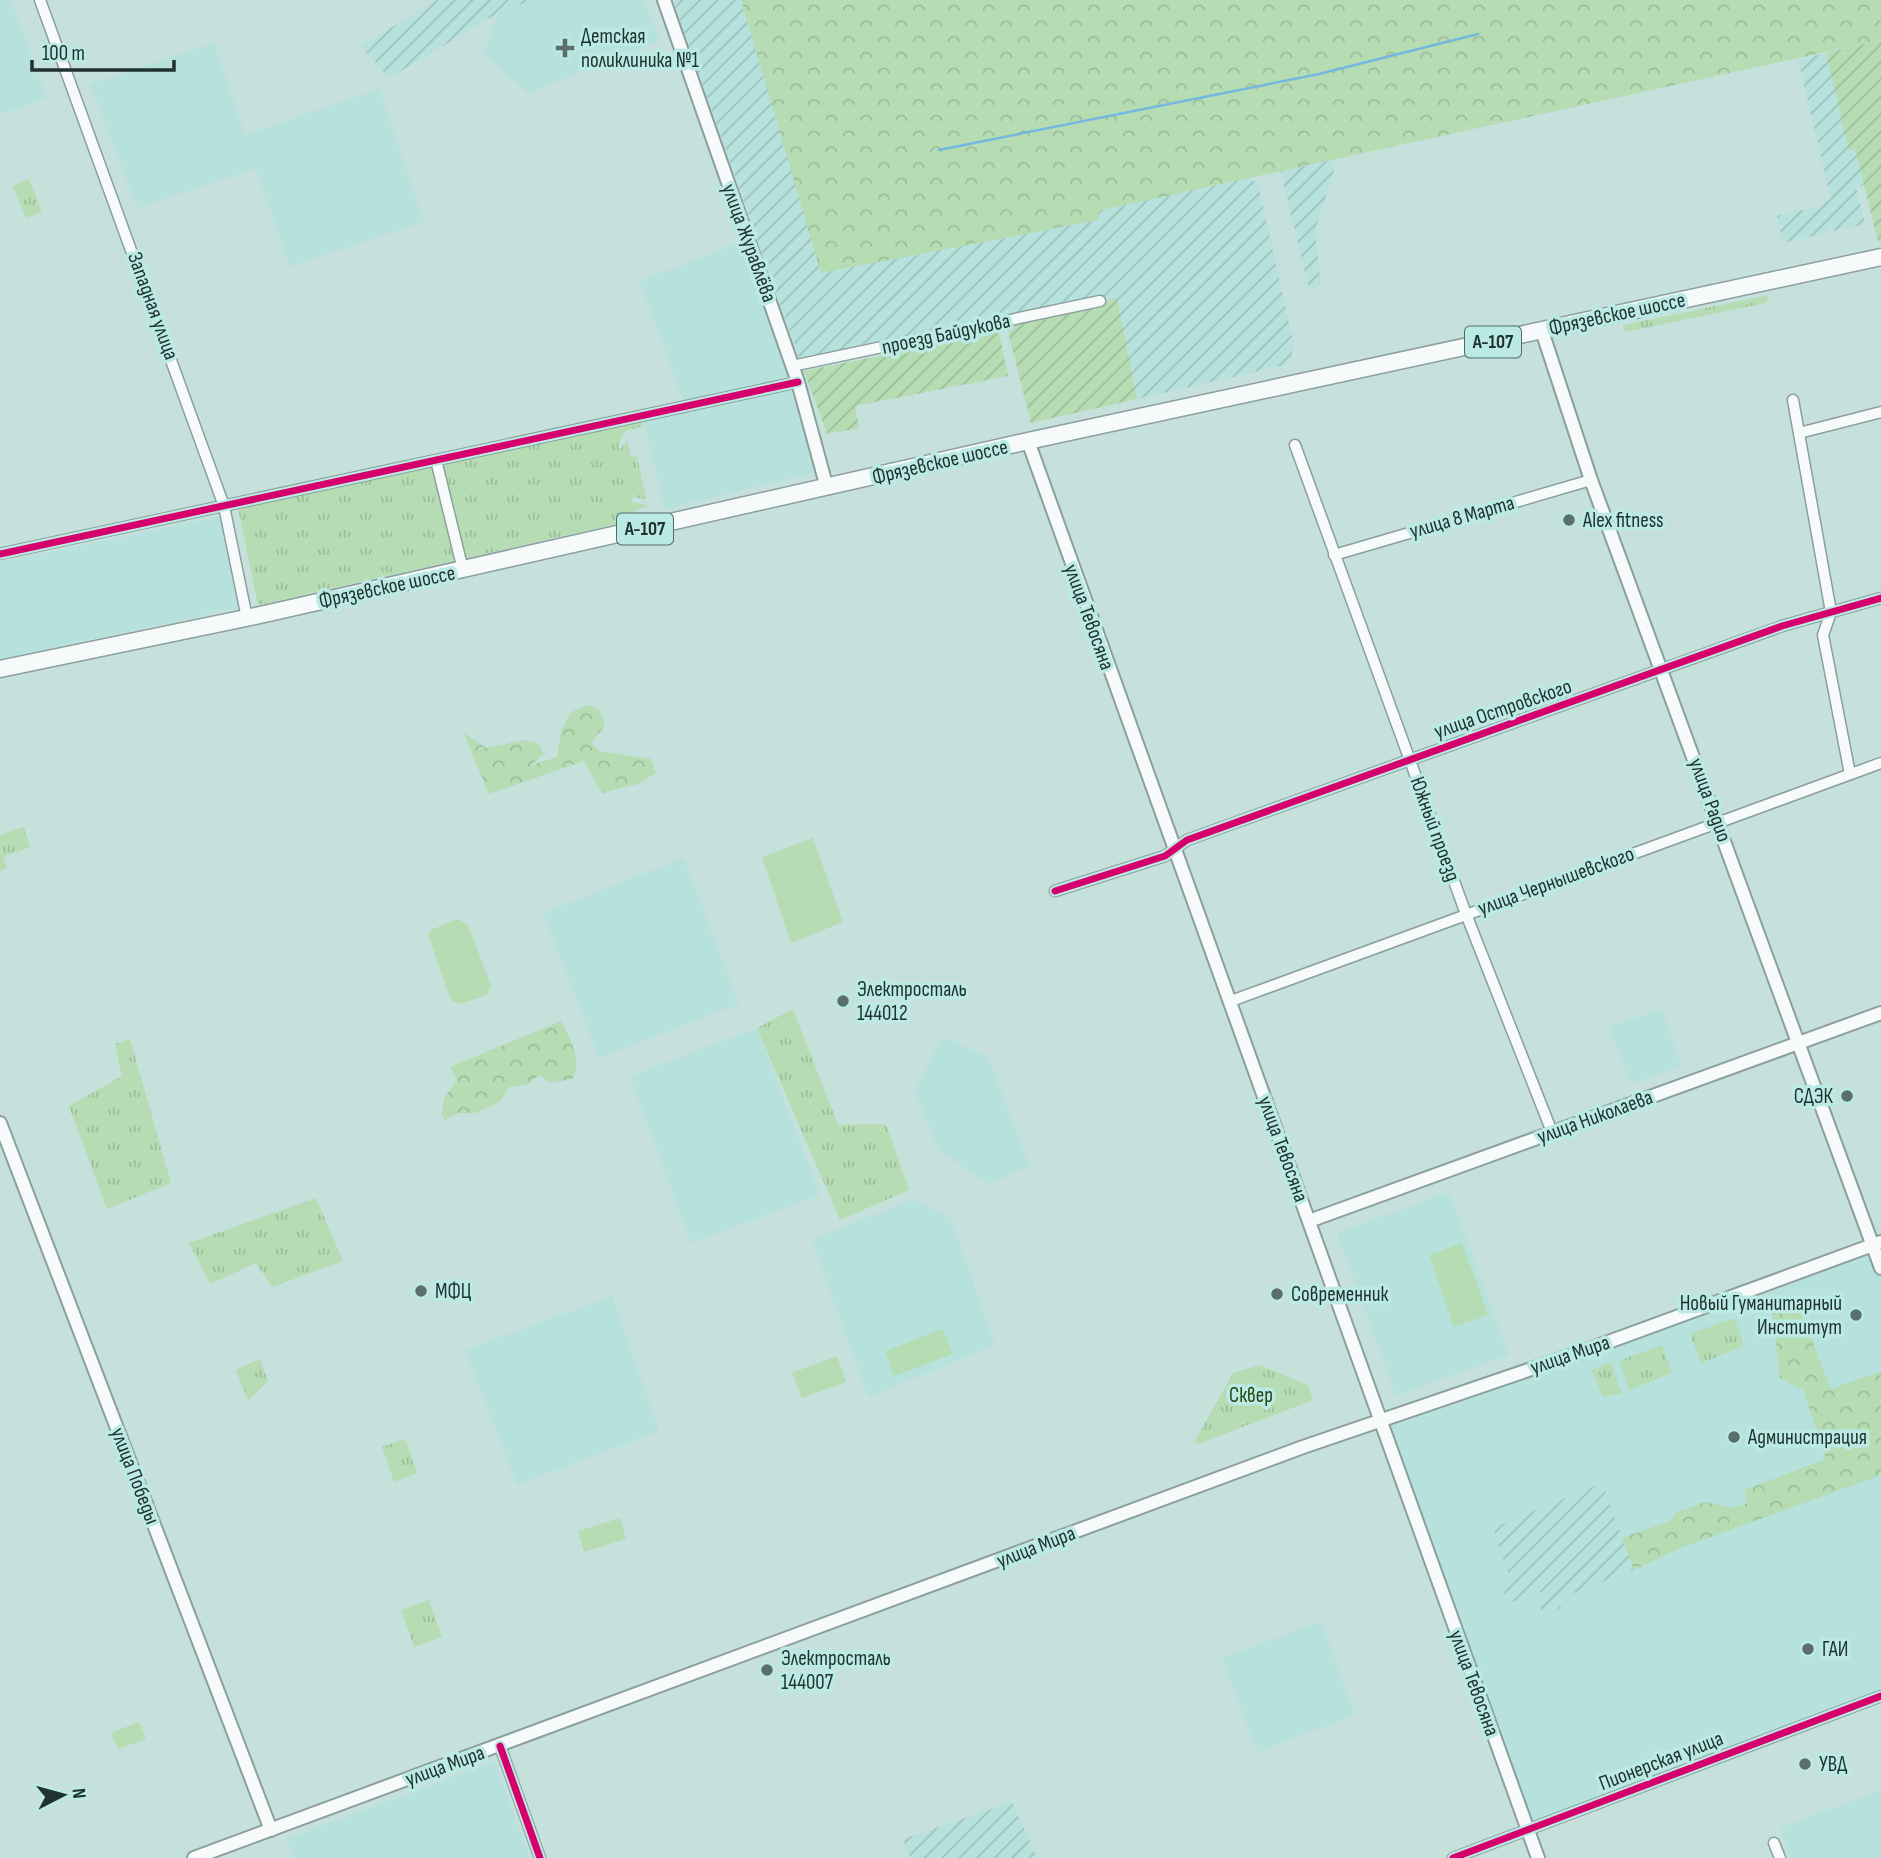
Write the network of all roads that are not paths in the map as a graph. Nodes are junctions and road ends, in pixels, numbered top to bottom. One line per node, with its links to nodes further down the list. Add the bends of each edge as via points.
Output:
1 (40, 0): 16 (street, Западная улица)
2 (664, 0): 6 (main road, улица Журавлёва)
3 (1881, 257): 5 (highway, Фрязевское шоссе / А-107)
4 (1100, 301): 6 (street, проезд Байдукова)
5 (1542, 331): 11 (highway, Фрязевское шоссе / А-107); 14 (main road, улица Радио)
6 (792, 366): 7 (main road, улица Журавлёва)
7 (798, 382): 13 (street); 15 (main road, улица Журавлёва)
8 (1793, 400): 10 (street)
9 (1881, 412): 10 (street)
10 (1799, 433): 21 (street)
11 (1028, 441): 15 (highway, Фрязевское шоссе / А-107); 29 (main road, улица Тевосяна)
12 (1295, 445): 18 (street, Южный проезд)
13 (436, 460): 16 (street); 19 (street)
14 (1591, 480): 18 (street, улица 8 Марта); 24 (main road, улица Радио)
15 (827, 488): 19 (highway, Фрязевское шоссе / А-107)
16 (224, 506): 17 (street); 22 (street, Западная улица)
17 (0, 554)
18 (1334, 555): 25 (street, Южный проезд)
19 (463, 570): 22 (highway, Фрязевское шоссе / А-107)
20 (1881, 598): 21 (street, улица Островского)
21 (1831, 612): 24 (street, улица Островского); 27 (street, via 1823,635)
22 (247, 618): 23 (highway, Фрязевское шоссе / А-107)
23 (0, 669)
24 (1664, 671): 25 (street, улица Островского); 28 (main road, улица Радио)
25 (1410, 760): 29 (street, улица Островского, via 1187,840); 31 (street, Южный проезд)
26 (1881, 763): 27 (street, улица Чернышевского)
27 (1850, 774): 28 (street, улица Чернышевского)
28 (1718, 822): 31 (street, улица Чернышевского); 34 (main road, улица Радио)
29 (1174, 851): 30 (street); 32 (main road, улица Тевосяна)
30 (1055, 891)
31 (1466, 914): 32 (street, улица Чернышевского); 36 (street, Южный проезд)
32 (1231, 1001): 37 (main road, улица Тевосяна)
33 (1881, 1013): 34 (main road, улица Николаева)
34 (1797, 1044): 36 (main road, улица Николаева); 38 (main road, улица Радио)
35 (0, 1123): 43 (main road, улица Победы)
36 (1552, 1132): 37 (main road, улица Николаева)
37 (1309, 1221): 40 (main road, улица Тевосяна)
38 (1877, 1244): 39 (main road, улица Радио); 40 (main road, улица Мира)
39 (1881, 1268)
40 (1379, 1421): 42 (main road, улица Мира); 44 (main road, улица Тевосяна)
41 (1881, 1696): 44 (street, Пионерская улица)
42 (500, 1746): 43 (main road, улица Мира); 47 (street)
43 (271, 1830): 46 (main road, улица Мира)
44 (1527, 1830): 48 (street, Пионерская улица); 49 (main road, улица Тевосяна)
45 (1774, 1843): 50 (street)
46 (194, 1858)
47 (540, 1858)
48 (1453, 1858)
49 (1538, 1858)
50 (1780, 1858)

